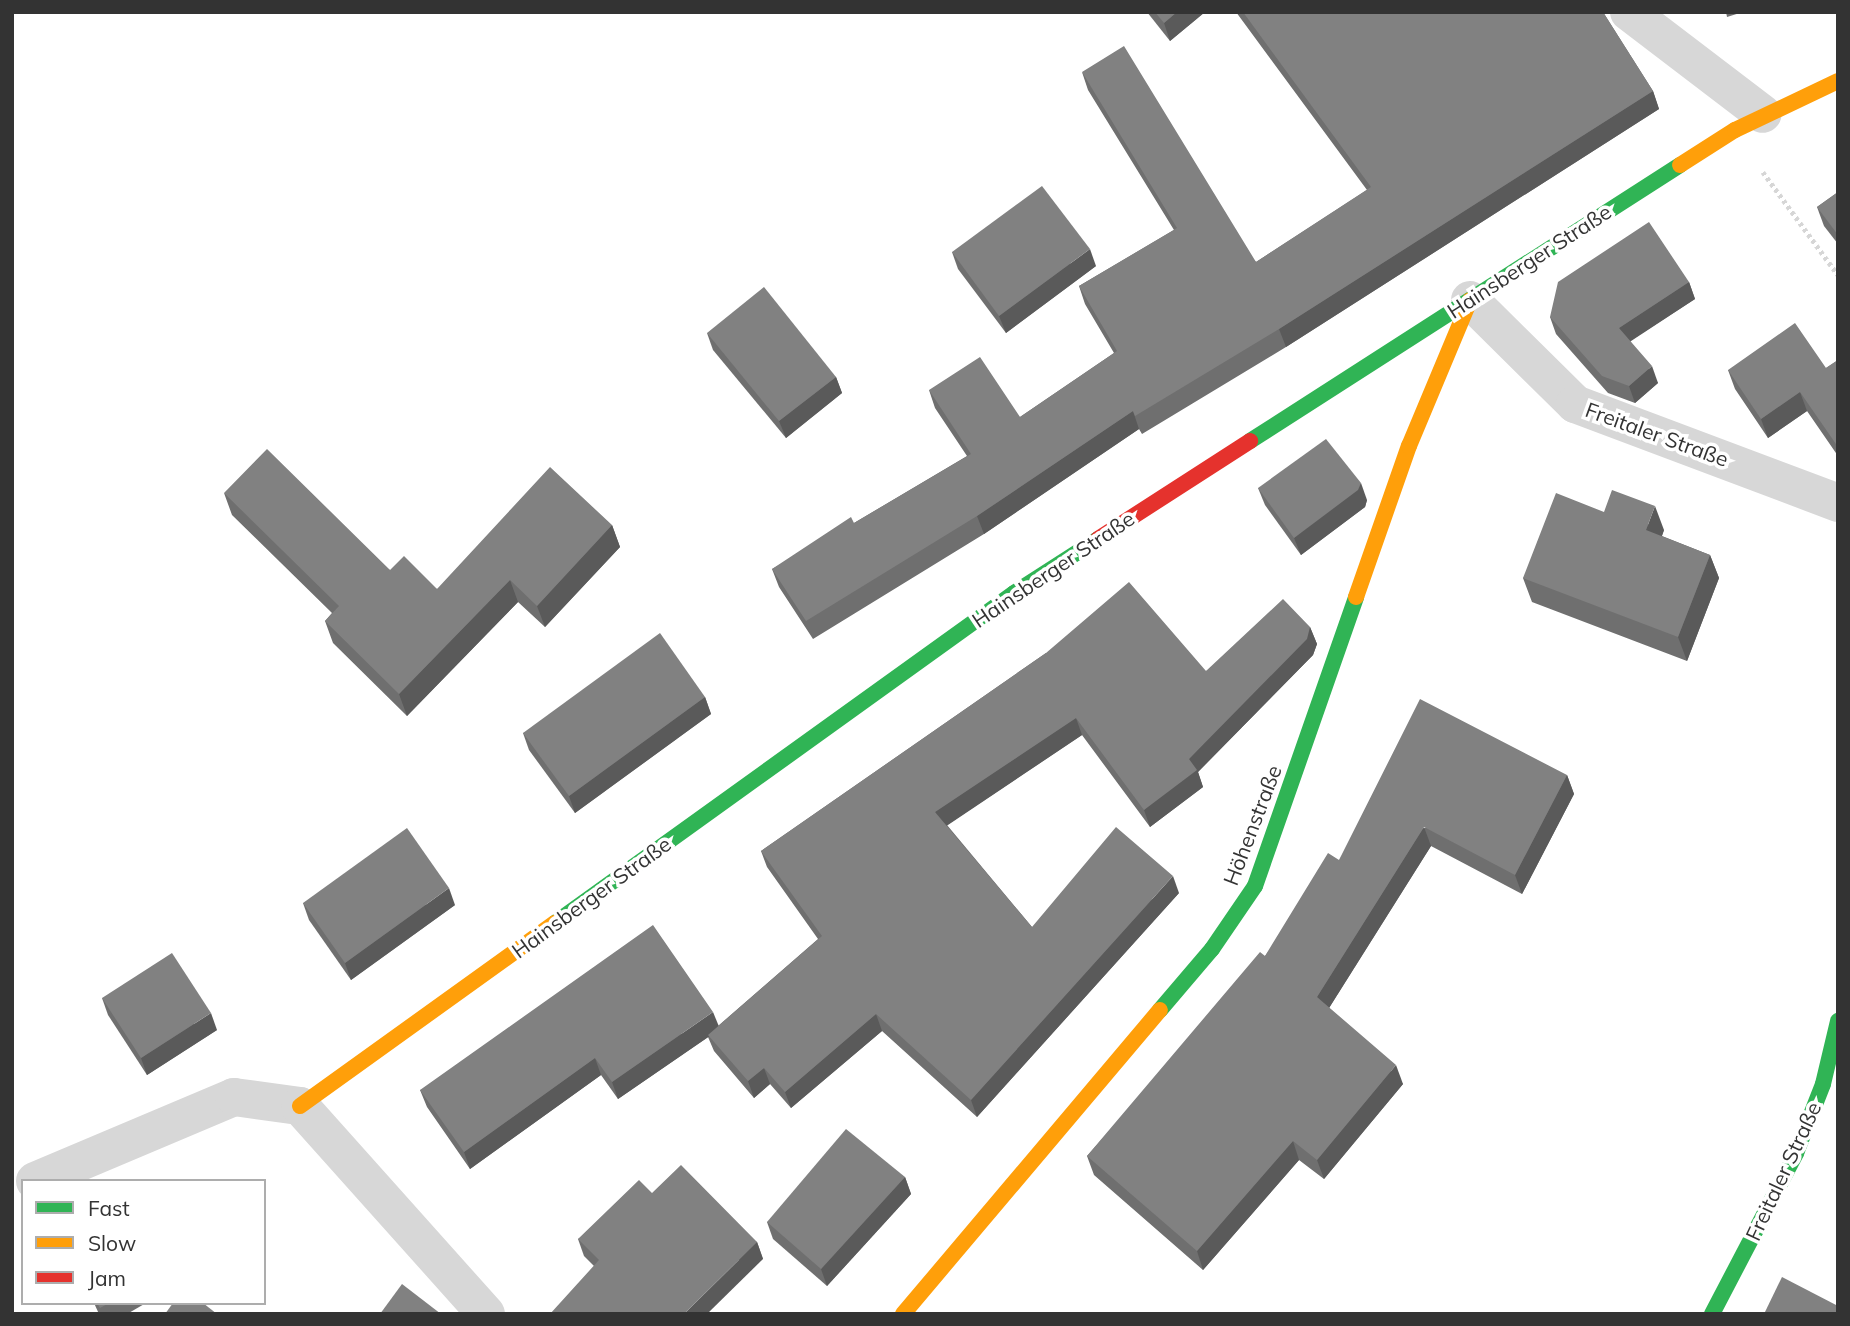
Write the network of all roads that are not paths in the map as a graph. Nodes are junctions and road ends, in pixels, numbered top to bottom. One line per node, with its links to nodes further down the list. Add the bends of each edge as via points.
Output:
1 (1629, 12): 3 (street)
2 (1838, 81): 3 (street, Hainsberger Straße)
3 (1763, 114): 4 (street, Hainsberger Straße)
4 (1469, 300): 5 (street, Freitaler Straße, via 1575,404); 7 (street, Hainsberger Straße, via 1014,593); 10 (street, Höhenstraße, via 1409,446 1255,886 1185,982)
5 (1838, 503)
6 (1838, 1021): 11 (street, Freitaler Straße, via 1823,1084 1796,1153)
7 (300, 1106): 8 (street, via 233,1097); 9 (street)
8 (40, 1179)
9 (486, 1314)
10 (902, 1314)
11 (1712, 1314)

